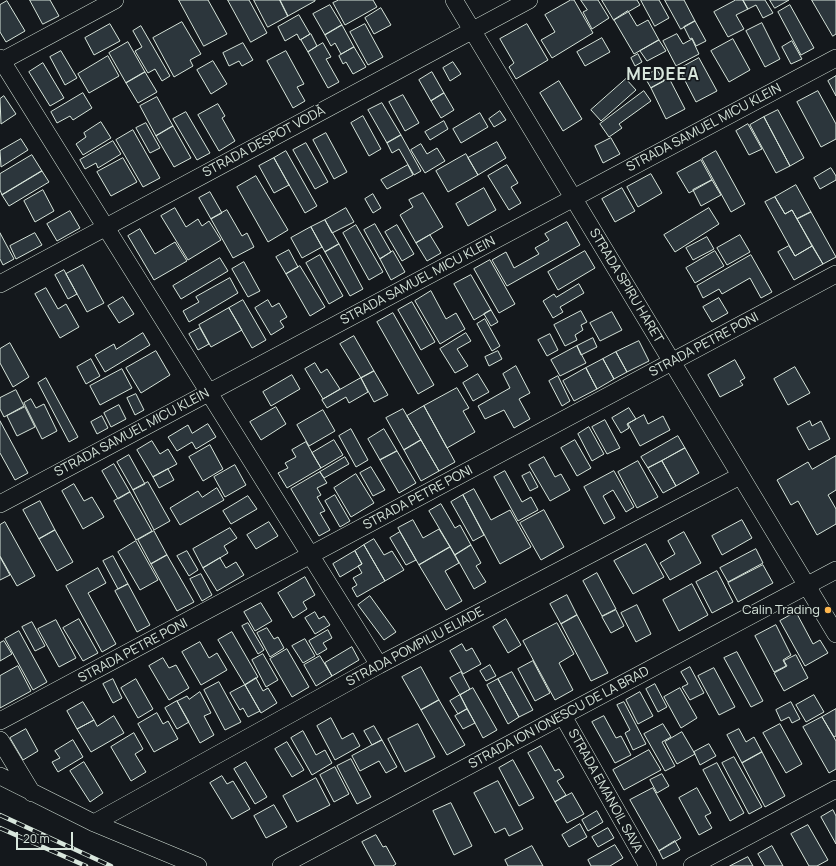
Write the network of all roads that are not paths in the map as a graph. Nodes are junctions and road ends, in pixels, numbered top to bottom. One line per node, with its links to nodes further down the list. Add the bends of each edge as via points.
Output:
1 (115, 0): 6 (street)
2 (454, 0): 4 (street, STRADA SPIRU HARET)
3 (529, 0): 4 (street, STRADA DESPOT VODĂ)
4 (472, 30): 7 (street, STRADA SPIRU HARET); 8 (street, STRADA DESPOT VODĂ)
5 (836, 58): 7 (street, STRADA SAMUEL MICU KLEIN)
6 (0, 60): 8 (street)
7 (573, 198): 11 (street, STRADA SPIRU HARET); 12 (street, STRADA SAMUEL MICU KLEIN)
8 (106, 227): 10 (street, STRADA DESPOT VODĂ); 12 (street)
9 (836, 274): 11 (street, STRADA PETRE PONI)
10 (0, 284)
11 (671, 362): 13 (street, STRADA SPIRU HARET); 15 (street, STRADA PETRE PONI)
12 (209, 392): 14 (street, STRADA SAMUEL MICU KLEIN); 15 (street)
13 (740, 476): 17 (street, STRADA SPIRU HARET); 19 (street, STRADA POMPILIU ELIADE)
14 (0, 504)
15 (311, 556): 19 (street); 21 (street, STRADA PETRE PONI)
16 (836, 570): 17 (street, STRADA ION IONESCU DE LA BRAD)
17 (806, 586): 18 (street, STRADA SPIRU HARET); 20 (street, STRADA ION IONESCU DE LA BRAD)
18 (836, 634)
19 (379, 665): 26 (street, STRADA POMPILIU ELIADE)
20 (563, 716): 28 (street, STRADA ION IONESCU DE LA BRAD); 29 (street, STRADA EMANOIL SAVA)
21 (0, 722)
22 (0, 740): 25 (street)
23 (0, 776): 25 (street)
24 (836, 789): 30 (street)
25 (32, 792): 26 (street)
26 (94, 823): 27 (street)
27 (198, 866)
28 (281, 866)
29 (648, 866)
30 (692, 866)

